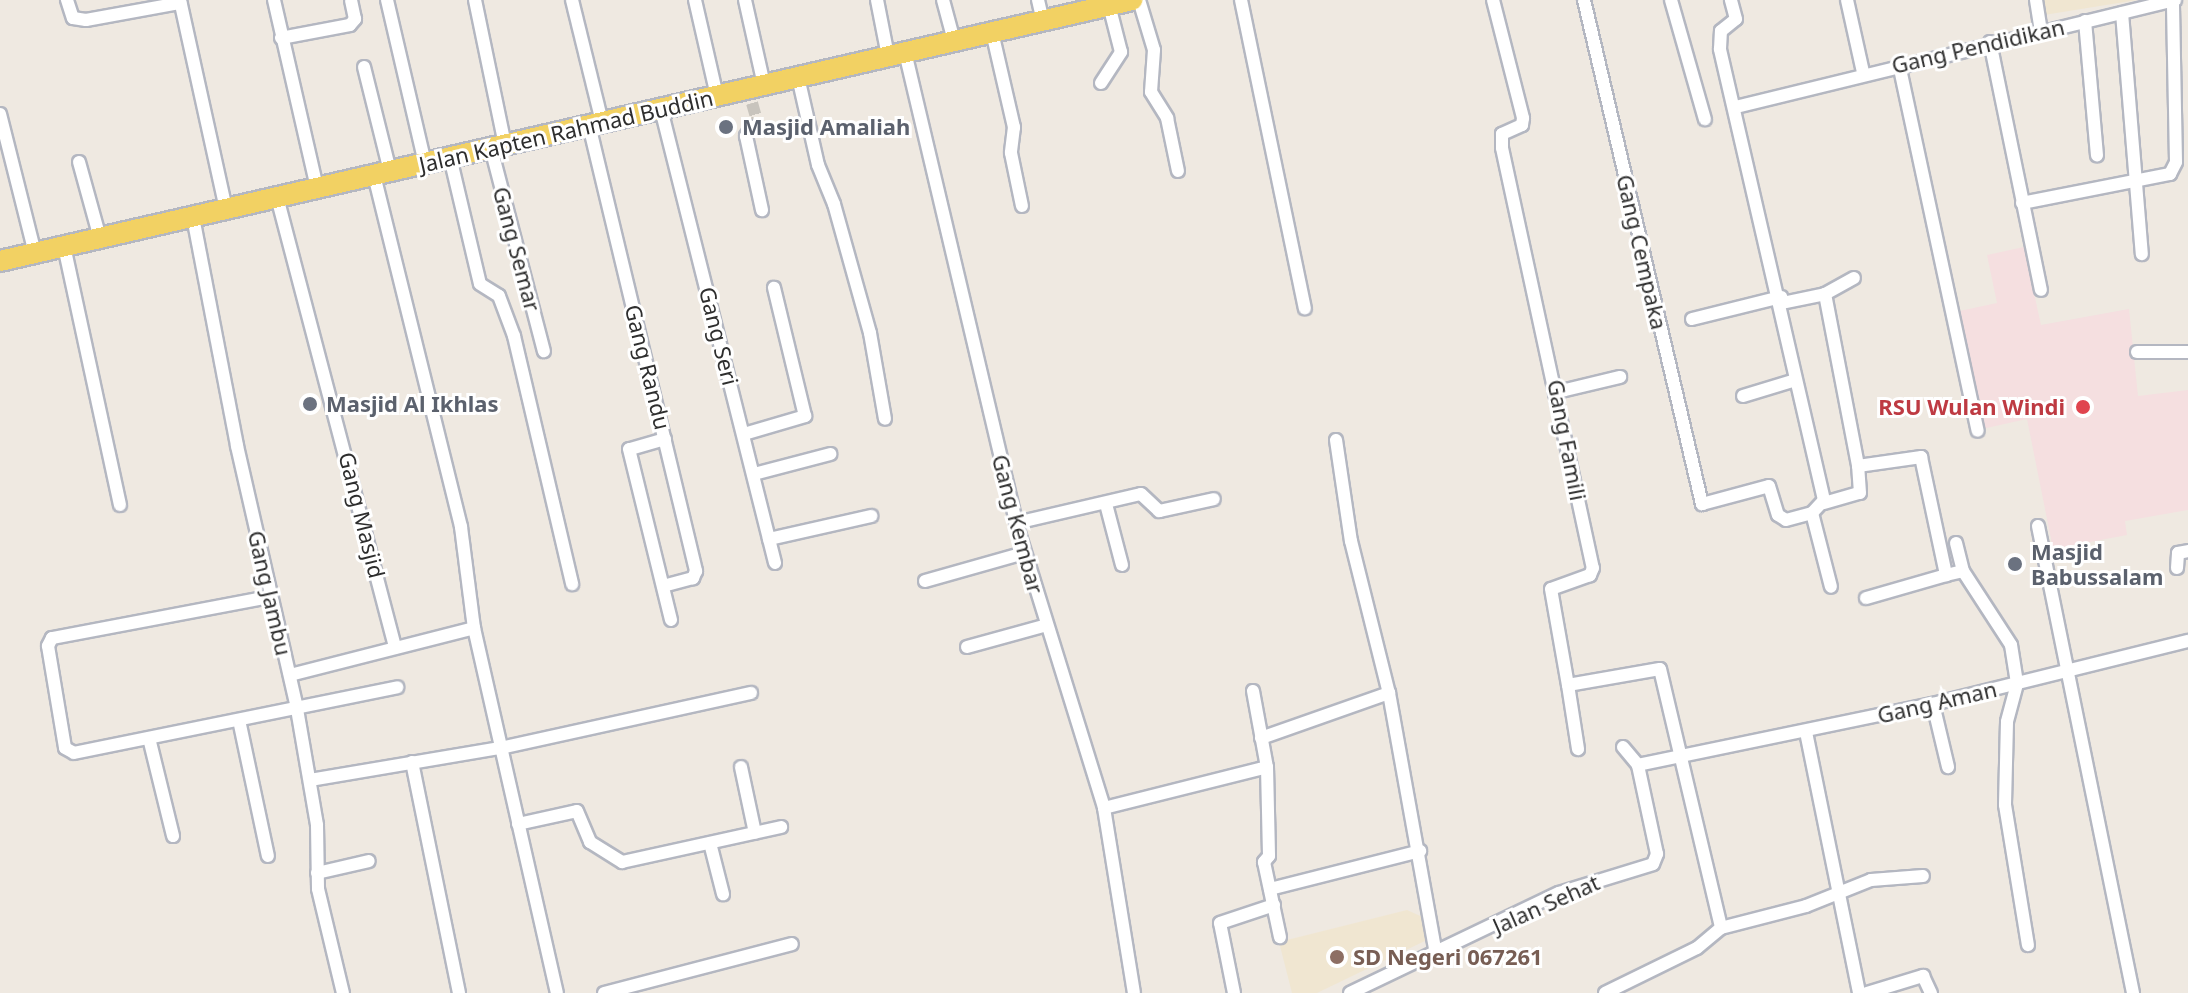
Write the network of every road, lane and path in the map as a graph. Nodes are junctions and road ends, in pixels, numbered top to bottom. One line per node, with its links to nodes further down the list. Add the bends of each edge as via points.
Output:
1 (67, 0): 22 (street, via 73,18 86,20)
2 (274, 0): 29 (street)
3 (351, 0): 29 (street, via 355,19 350,25)
4 (387, 0): 50 (street)
5 (475, 0): 46 (street, Gang Semar)
6 (572, 0): 44 (street, Gang Randu)
7 (695, 0): 39 (street)
8 (745, 0): 38 (street)
9 (877, 0): 32 (street, Gang Kembar)
10 (943, 0): 30 (street)
11 (1038, 0): 25 (street)
12 (1132, 0): 23 (main road, Jalan Kapten Rahmad Buddin)
13 (1139, 0): 51 (street, via 1154,50 1151,92 1167,118)
14 (1241, 0): 71 (street)
15 (1493, 0): 78 (street, Gang Famili, via 1523,118 1522,125 1502,134 1502,148)
16 (1584, 0): 92 (street, Gang Cempaka, via 1702,504 1769,486 1781,519)
17 (1671, 0): 43 (street)
18 (1731, 0): 40 (street, via 1736,19 1721,31 1720,45)
19 (1847, 0): 35 (street)
20 (2036, 0): 27 (street)
21 (2174, 0): 24 (street, Gang Pendidikan); 53 (street, via 2176,162 2165,178)
22 (180, 1): 58 (street)
23 (1109, 5): 25 (main road, Jalan Kapten Rahmad Buddin); 37 (street, via 1121,52)
24 (2122, 13): 26 (street, Gang Pendidikan); 53 (street)
25 (1043, 21): 28 (main road, Jalan Kapten Rahmad Buddin)
26 (2085, 21): 27 (street, Gang Pendidikan); 47 (street)
27 (2041, 30): 31 (street, Gang Pendidikan)
28 (992, 32): 30 (main road, Jalan Kapten Rahmad Buddin); 57 (street, via 1014,127 1011,153)
29 (281, 38): 54 (street)
30 (954, 41): 32 (main road, Jalan Kapten Rahmad Buddin)
31 (1990, 42): 33 (street, Gang Pendidikan); 56 (street)
32 (897, 54): 36 (main road, Jalan Kapten Rahmad Buddin); 94 (street, Gang Kembar)
33 (1899, 64): 35 (street, Gang Pendidikan); 81 (street)
34 (364, 67): 52 (street)
35 (1863, 72): 40 (street, Gang Pendidikan)
36 (798, 77): 38 (main road, Jalan Kapten Rahmad Buddin); 80 (street, via 818,165 870,333)
37 (1101, 83)
38 (755, 92): 39 (main road, Jalan Kapten Rahmad Buddin)
39 (717, 96): 41 (main road, Jalan Kapten Rahmad Buddin)
40 (1736, 107): 70 (street)
41 (661, 109): 44 (main road, Jalan Kapten Rahmad Buddin); 82 (street, Gang Seri)
42 (0, 114): 63 (street)
43 (1705, 119)
44 (595, 124): 46 (main road, Jalan Kapten Rahmad Buddin); 83 (street, Gang Randu)
45 (752, 127): 59 (street, via 746,136)
46 (498, 146): 48 (main road, Jalan Kapten Rahmad Buddin); 73 (street, Gang Semar)
47 (2097, 155)
48 (450, 157): 50 (main road, Jalan Kapten Rahmad Buddin); 106 (street, via 480,284 499,296 514,336)
49 (79, 162): 61 (street)
50 (425, 163): 52 (main road, Jalan Kapten Rahmad Buddin)
51 (1178, 171)
52 (382, 173): 54 (main road, Jalan Kapten Rahmad Buddin); 113 (street, via 461,527)
53 (2135, 185): 56 (street); 64 (street)
54 (317, 188): 55 (main road, Jalan Kapten Rahmad Buddin)
55 (277, 197): 58 (main road, Jalan Kapten Rahmad Buddin); 116 (street, Gang Masjid)
56 (2022, 203): 68 (street)
57 (1022, 206)
58 (226, 209): 60 (main road, Jalan Kapten Rahmad Buddin)
59 (762, 210)
60 (193, 217): 61 (main road, Jalan Kapten Rahmad Buddin); 109 (street, Gang Jambu)
61 (100, 238): 62 (main road, Jalan Kapten Rahmad Buddin)
62 (64, 246): 63 (main road, Jalan Kapten Rahmad Buddin); 91 (street)
63 (35, 253): 65 (main road, Jalan Kapten Rahmad Buddin)
64 (2142, 254)
65 (0, 261)
66 (1854, 278): 69 (street)
67 (774, 288): 82 (street, via 805,416)
68 (2041, 290)
69 (1825, 294): 70 (street); 86 (street)
70 (1781, 300): 72 (street); 77 (street)
71 (1305, 308)
72 (1692, 319)
73 (544, 351)
74 (2137, 352): 75 (street)
75 (2188, 352)
76 (1620, 377): 78 (street)
77 (1796, 380): 79 (street); 89 (street)
78 (1557, 392): 120 (street, Gang Famili, via 1593,568 1590,575 1551,589)
79 (1743, 396)
80 (885, 419)
81 (1978, 431)
82 (744, 434): 87 (street, Gang Seri)
83 (665, 439): 107 (street, Gang Randu, via 696,571 693,578); 107 (street, via 629,449)
84 (1336, 440): 124 (street, via 1351,541)
85 (830, 454): 87 (street)
86 (1858, 466): 89 (street, via 1860,493); 104 (street, via 1921,457)
87 (754, 474): 96 (street, Gang Seri)
88 (1214, 499): 90 (street, via 1159,511 1142,494)
89 (1824, 503): 92 (street)
90 (1106, 504): 94 (street); 101 (street)
91 (120, 505)
92 (1812, 513): 108 (street)
93 (871, 516): 96 (street)
94 (1016, 523): 99 (street, Gang Kembar)
95 (2038, 526): 117 (street)
96 (769, 539): 100 (street, Gang Seri)
97 (1956, 543): 103 (street)
98 (2188, 551): 102 (street, via 2178,553)
99 (1024, 553): 105 (street); 112 (street, Gang Kembar)
100 (775, 563)
101 (1122, 565)
102 (2177, 568)
103 (1963, 571): 104 (street); 119 (street, via 2008,638)
104 (1946, 575): 110 (street)
105 (925, 581)
106 (572, 584)
107 (663, 586): 111 (street)
108 (1831, 587)
109 (269, 597): 118 (street, Gang Jambu); 129 (street, via 52,638 48,646 65,748 74,753)
110 (1866, 598)
111 (671, 620)
112 (1047, 625): 115 (street); 141 (street, Gang Kembar)
113 (474, 628): 116 (street); 132 (street)
114 (2188, 641): 117 (street, Gang Aman)
115 (967, 647)
116 (395, 648): 118 (street)
117 (2069, 670): 119 (street, Gang Aman); 174 (street)
118 (290, 675): 126 (street, Gang Jambu)
119 (2017, 684): 125 (street, Gang Aman); 159 (street, via 2007,722 2005,805)
120 (1568, 685): 133 (street); 134 (street, via 1660,669)
121 (397, 687): 126 (street)
122 (1253, 691): 130 (street)
123 (751, 693): 132 (street)
124 (1389, 693): 130 (street); 147 (street)
125 (1933, 704): 128 (street, Gang Aman); 139 (street)
126 (297, 709): 127 (street); 140 (street, Gang Jambu)
127 (239, 720): 129 (street); 148 (street)
128 (1806, 732): 134 (street, Gang Aman); 154 (street)
129 (149, 738): 145 (street)
130 (1261, 738): 138 (street)
131 (1623, 747): 136 (street)
132 (500, 748): 135 (street); 142 (street)
133 (1578, 749)
134 (1685, 757): 136 (street); 156 (street)
135 (412, 762): 140 (street); 163 (street)
136 (1638, 765): 160 (street, Jalan Sehat, via 1657,854 1653,864 1574,887)
137 (741, 767): 144 (street)
138 (1267, 767): 141 (street); 152 (street, via 1269,856 1264,862)
139 (1948, 767)
140 (310, 780): 150 (street, Gang Jambu)
141 (1104, 808): 166 (street, Gang Kembar)
142 (518, 824): 146 (street, via 577,811 590,842 601,854 622,862); 164 (street)
143 (781, 827): 144 (street)
144 (755, 833): 146 (street)
145 (173, 836)
146 (710, 843): 153 (street)
147 (1420, 851): 152 (street); 160 (street)
148 (268, 856)
149 (369, 861): 150 (street)
150 (317, 873): 162 (street, Gang Jambu)
151 (1923, 876): 154 (street, via 1871,880)
152 (1270, 889): 155 (street)
153 (723, 894)
154 (1839, 895): 156 (street); 171 (street)
155 (1274, 905): 157 (street); 167 (street, via 1220,923)
156 (1721, 928): 170 (street, via 1697,948)
157 (1280, 937)
158 (792, 944): 165 (street)
159 (2028, 945)
160 (1436, 954): 161 (street, Jalan Sehat)
161 (1384, 977): 168 (street, Jalan Sehat); 169 (street)
162 (343, 993)
163 (459, 993)
164 (557, 993)
165 (604, 993)
166 (1134, 993)
167 (1234, 993)
168 (1350, 993)
169 (1388, 993)
170 (1605, 993)
171 (1859, 993)
172 (1867, 993): 173 (street, via 1923,976)
173 (1931, 993)
174 (2133, 993)

